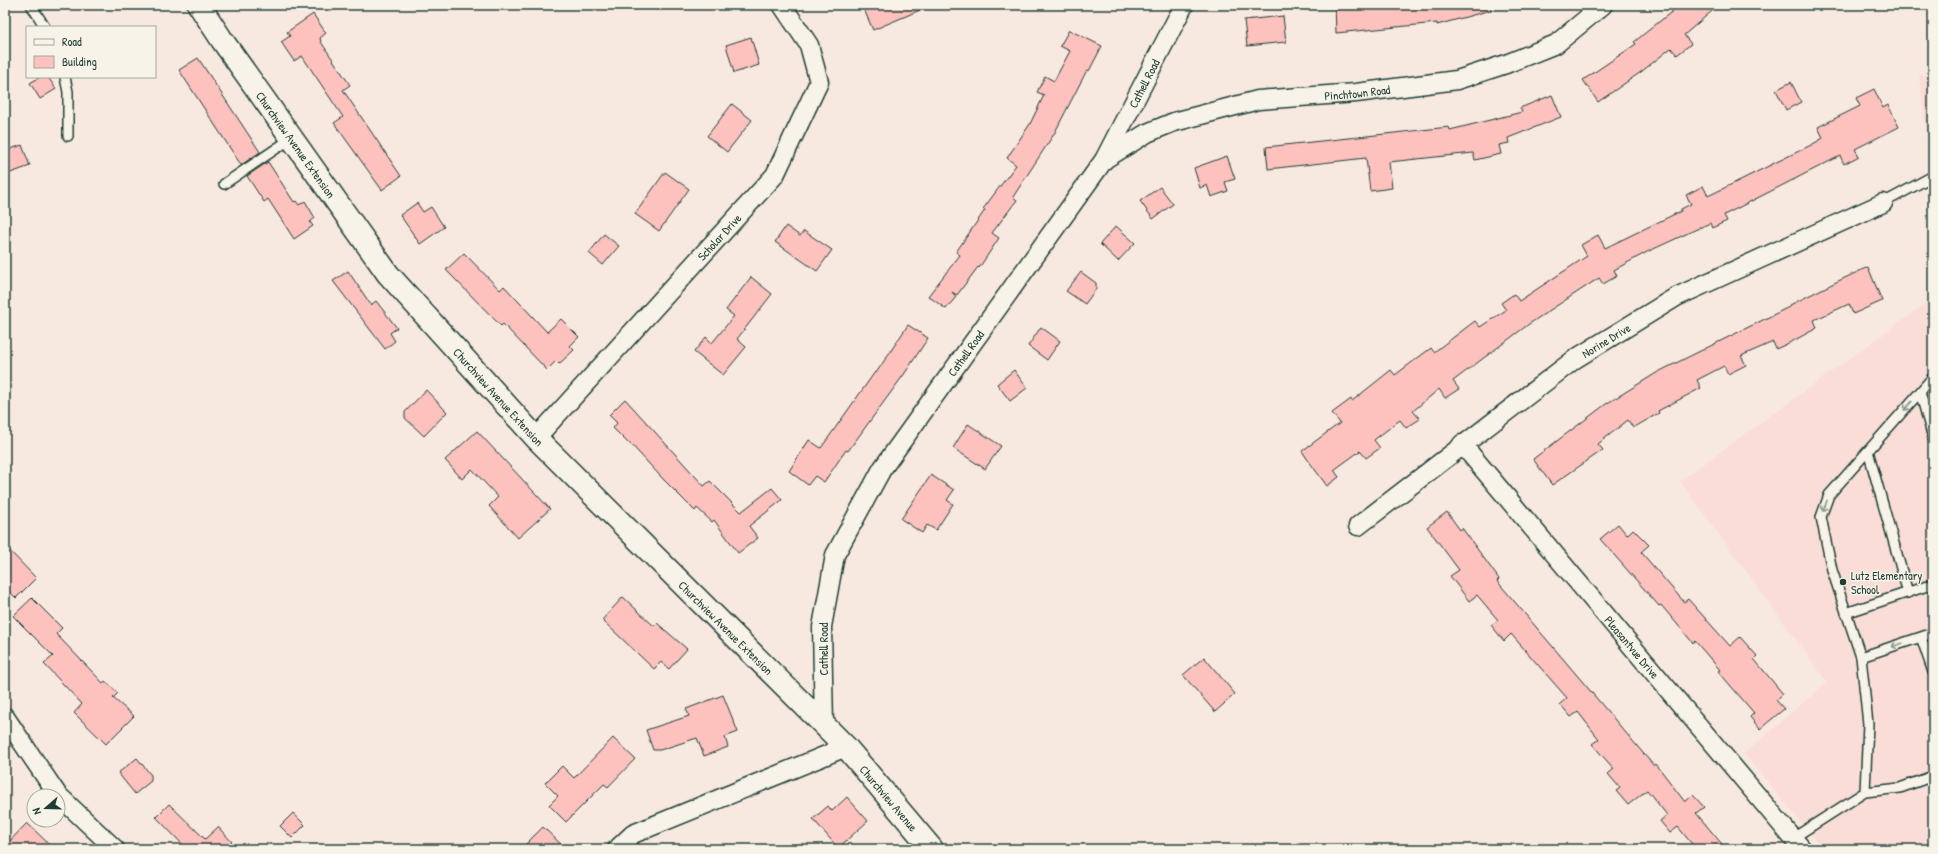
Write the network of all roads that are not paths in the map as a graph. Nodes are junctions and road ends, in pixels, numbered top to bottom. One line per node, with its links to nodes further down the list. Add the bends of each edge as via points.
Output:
1 (32, 5): 6 (lane)
2 (199, 5): 9 (street, Churchview Avenue Extension)
3 (782, 5): 16 (street, Scholar Drive, via 809,45 819,82 775,175)
4 (1184, 5): 10 (street, Cathell Road)
5 (1603, 5): 10 (street, Pinchtown Road, via 1556,44 1457,80 1356,93 1258,100 1167,125 1147,133)
6 (44, 26)
7 (65, 78): 8 (lane, via 68,92)
8 (68, 136)
9 (292, 138): 12 (lane); 16 (street, Churchview Avenue Extension, via 388,274)
10 (1104, 160): 29 (street, Cathell Road, via 882,469 835,555 822,627)
11 (1933, 176): 13 (lane)
12 (224, 184)
13 (1882, 203): 18 (street, Norine Drive, via 1676,297 1575,359)
14 (1933, 377): 15 (lane)
15 (1920, 392): 17 (lane); 19 (lane, one-way to 19)
16 (536, 438): 29 (street, Churchview Avenue Extension)
17 (1933, 438)
18 (1462, 444): 20 (street, Norine Drive); 34 (street, Pleasantvue Drive)
19 (1868, 451): 22 (lane); 23 (lane, one-way to 23, via 1829,495 1821,517 1832,570)
20 (1358, 526)
21 (1933, 584): 22 (lane)
22 (1908, 593): 23 (lane)
23 (1846, 613): 26 (lane)
24 (1933, 633): 25 (lane)
25 (1921, 637): 26 (lane, one-way to 26); 27 (lane)
26 (1861, 657): 32 (lane, via 1868,724)
27 (1933, 672)
28 (5, 717): 35 (street, via 57,794)
29 (824, 726): 30 (street, Churchview Avenue Extension)
30 (846, 747): 33 (street); 37 (street, Churchview Avenue)
31 (1933, 776): 32 (lane, via 1900,788)
32 (1865, 792): 34 (lane)
33 (633, 841): 36 (street)
34 (1798, 844)
35 (115, 849)
36 (617, 849)
37 (932, 849)

